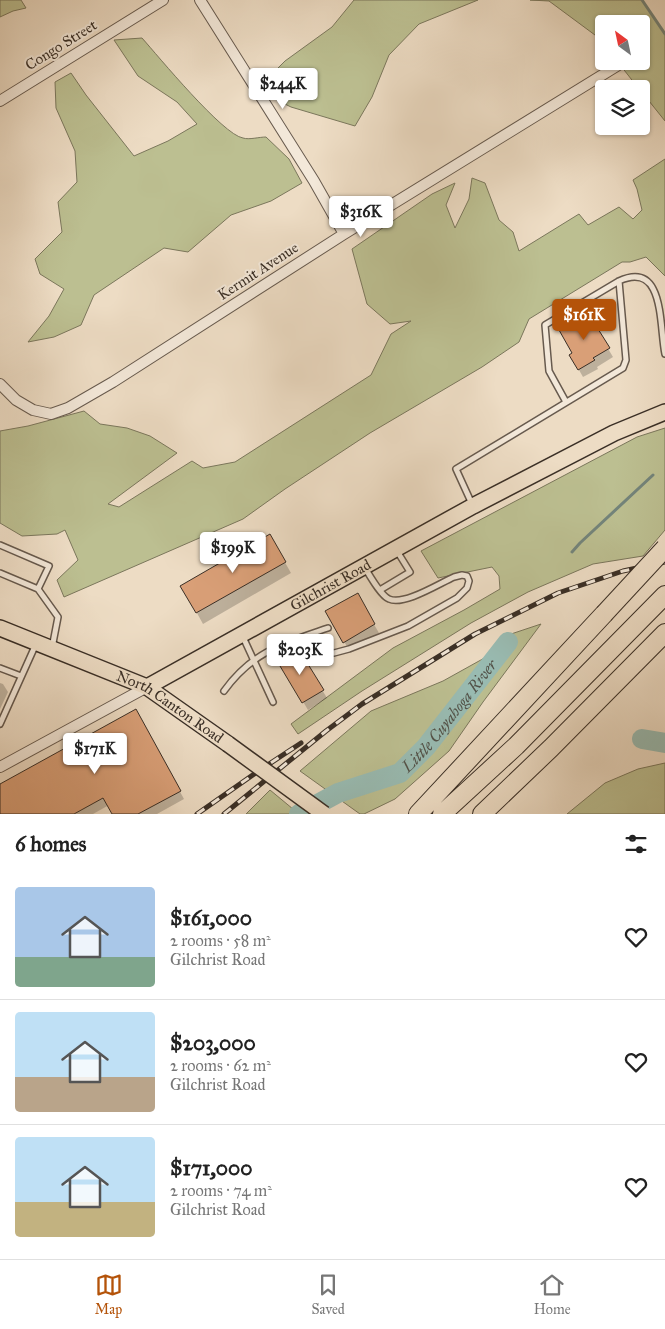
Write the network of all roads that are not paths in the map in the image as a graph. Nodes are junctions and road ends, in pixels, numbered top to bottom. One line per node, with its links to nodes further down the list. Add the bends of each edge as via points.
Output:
1 (163, 0): 4 (street, Congo Street)
2 (200, 0): 5 (street)
3 (611, 70): 5 (street, Kermit Avenue)
4 (0, 100)
5 (344, 234): 8 (street, Kermit Avenue, via 60,412 44,413 23,406)
6 (619, 281): 7 (lane, via 638,276 654,288); 9 (lane, via 625,364 619,372); 9 (lane, via 545,325 549,370)
7 (665, 354)
8 (0, 384)
9 (566, 402): 11 (lane, via 456,469)
10 (665, 412): 11 (main road, Gilchrist Road, via 614,433)
11 (473, 506): 13 (main road, Gilchrist Road)
12 (0, 545): 17 (lane, via 49,566)
13 (395, 548): 15 (main road, Gilchrist Road); 18 (lane, via 410,572)
14 (665, 548): 36 (highway, bridge)
15 (363, 566): 18 (lane); 22 (main road, Gilchrist Road)
16 (0, 573): 17 (lane)
17 (38, 589): 26 (lane, via 58,617)
18 (380, 590): 24 (lane, via 384,596 396,601 454,577 467,576 469,581 457,598 408,626 349,649 321,652)
19 (663, 598): 37 (highway, via 516,746)
20 (0, 628): 25 (main road, North Canton Road)
21 (328, 628): 24 (lane)
22 (241, 634): 27 (lane); 30 (main road, Gilchrist Road)
23 (664, 635): 38 (highway)
24 (292, 640): 27 (lane)
25 (36, 642): 26 (main road, North Canton Road); 29 (lane)
26 (52, 649): 30 (main road, North Canton Road)
27 (253, 659): 31 (lane); 32 (lane)
28 (0, 668): 29 (lane)
29 (21, 676): 33 (lane)
30 (147, 687): 34 (street, Gilchrist Road); 35 (main road, North Canton Road, bridge)
31 (224, 691)
32 (273, 702)
33 (0, 724)
34 (1, 764)
35 (324, 814)
36 (418, 814)
37 (442, 814)
38 (482, 814)

